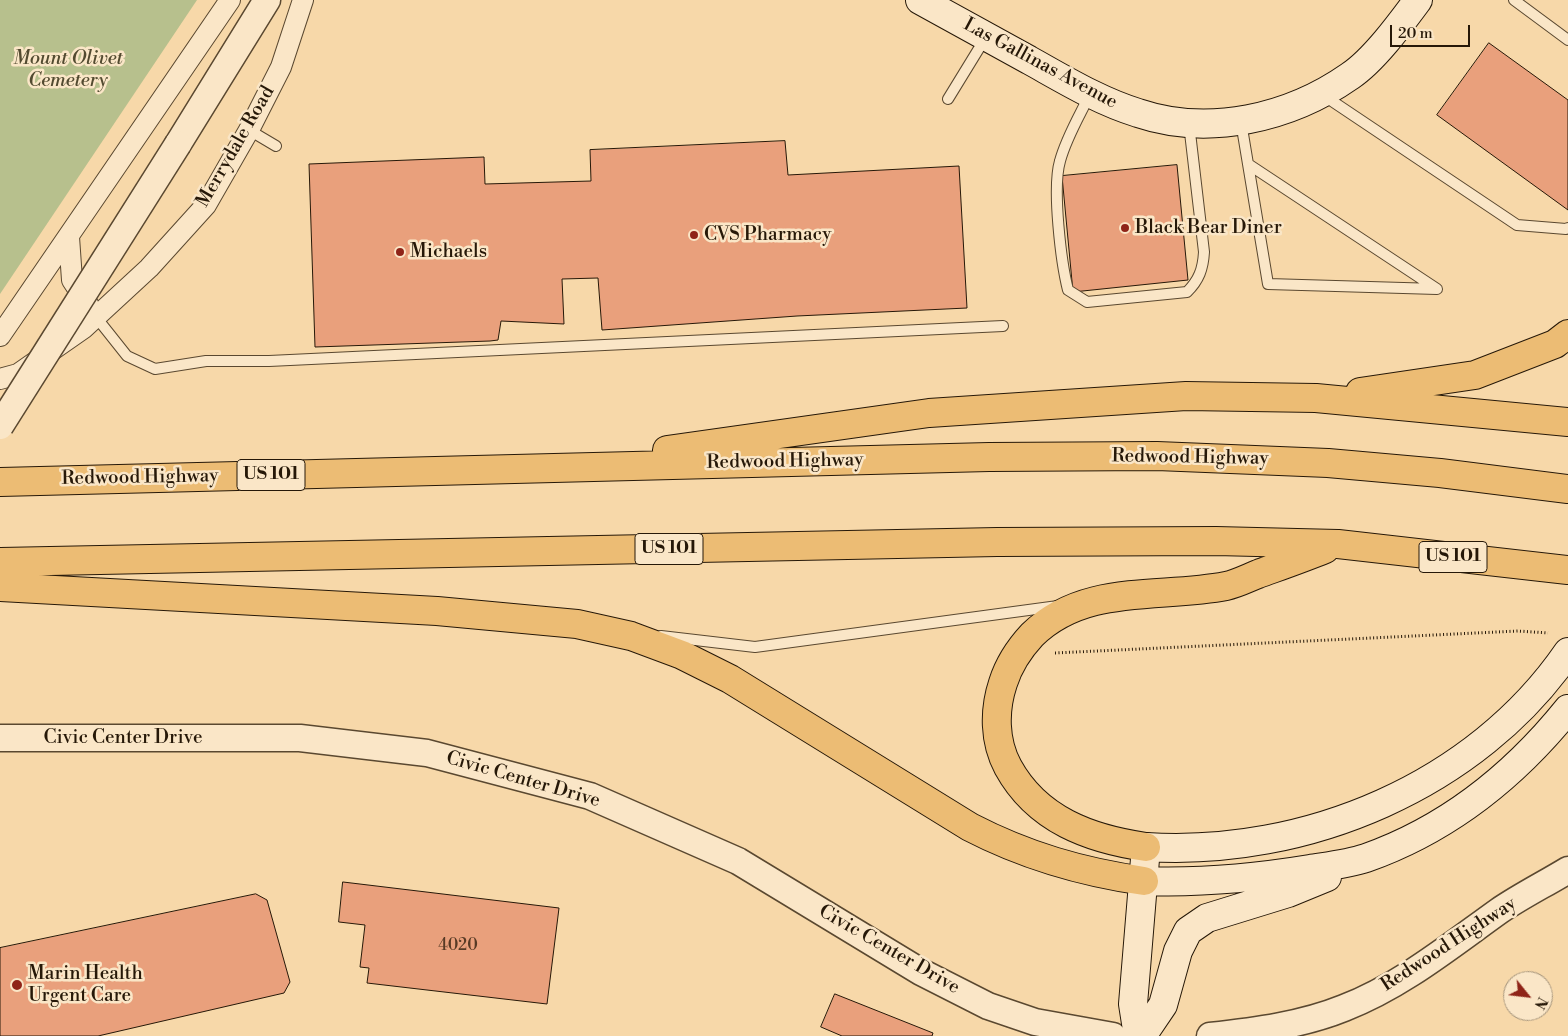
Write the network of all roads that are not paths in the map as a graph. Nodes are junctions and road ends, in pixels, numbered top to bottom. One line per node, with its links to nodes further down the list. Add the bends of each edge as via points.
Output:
1 (230, 0): 18 (street)
2 (267, 0): 26 (street, bridge)
3 (303, 0): 14 (street, Merrydale Road, via 281,67)
4 (920, 0): 7 (main road, Las Gallinas Avenue)
5 (1418, 0): 9 (main road, Las Gallinas Avenue, via 1393,33 1352,76)
6 (1514, 0): 8 (lane)
7 (986, 36): 10 (main road, Las Gallinas Avenue); 11 (lane)
8 (1568, 40)
9 (1320, 93): 12 (main road, Las Gallinas Avenue, via 1297,107); 17 (lane, via 1516,225)
10 (1090, 94): 13 (main road, Las Gallinas Avenue, via 1140,114); 13 (lane, via 1060,160 1056,186 1068,290 1087,302 1187,292 1197,282 1204,252)
11 (948, 98)
12 (1240, 122): 13 (main road, Las Gallinas Avenue); 16 (lane)
13 (1189, 123)
14 (249, 130): 15 (lane); 19 (street, Merrydale Road, via 206,204 149,268)
15 (276, 146)
16 (1248, 164): 16 (lane, via 1268,284 1437,289 1314,207)
17 (1568, 228)
18 (69, 237): 19 (street, via 72,280); 22 (street)
19 (96, 317): 20 (lane, via 127,356 155,369 206,361 269,361); 23 (street, Merrydale Road, via 18,374)
20 (1003, 326)
21 (1568, 334): 24 (highway, via 1555,344 1475,375)
22 (0, 336)
23 (0, 379)
24 (1316, 398): 25 (highway); 27 (highway, via 1186,396 930,412)
25 (1568, 422)
26 (0, 426)
27 (542, 468): 28 (highway, Redwood Highway / US 101); 29 (highway, Redwood Highway / US 101, via 1157,456 1337,464)
28 (0, 482)
29 (1568, 489)
30 (1338, 544): 31 (highway, US 101, via 1052,541); 32 (highway, US 101); 34 (highway, via 1227,586)
31 (0, 562)
32 (1568, 570)
33 (0, 587): 35 (highway, via 437,611)
34 (1085, 602): 35 (lane, via 755,647); 39 (highway, via 1053,617 1027,640 1008,668 999,695 998,739 1008,766 1024,791 1055,819 1099,838)
35 (603, 629): 42 (highway, via 658,645 730,679 997,841 1082,871)
36 (1561, 643): 39 (main road, via 1546,682 1504,724 1460,758 1411,789 1330,825 1270,840)
37 (1568, 709): 40 (main road, via 1513,770 1469,805 1419,835)
38 (0, 738): 43 (street, Civic Center Drive, via 300,738 426,753 590,796 738,861 921,972 988,1006 1035,1022)
39 (1146, 847): 42 (main road)
40 (1364, 858): 42 (main road, via 1244,878); 45 (main road, via 1297,890 1207,918 1188,931 1178,950 1163,1005)
41 (1568, 870): 46 (street, Redwood Highway, via 1502,909 1397,982 1345,1008 1309,1020)
42 (1144, 881): 44 (main road, via 1133,1004)
43 (1113, 1036)
44 (1138, 1036)
45 (1142, 1036)
46 (1210, 1036)

